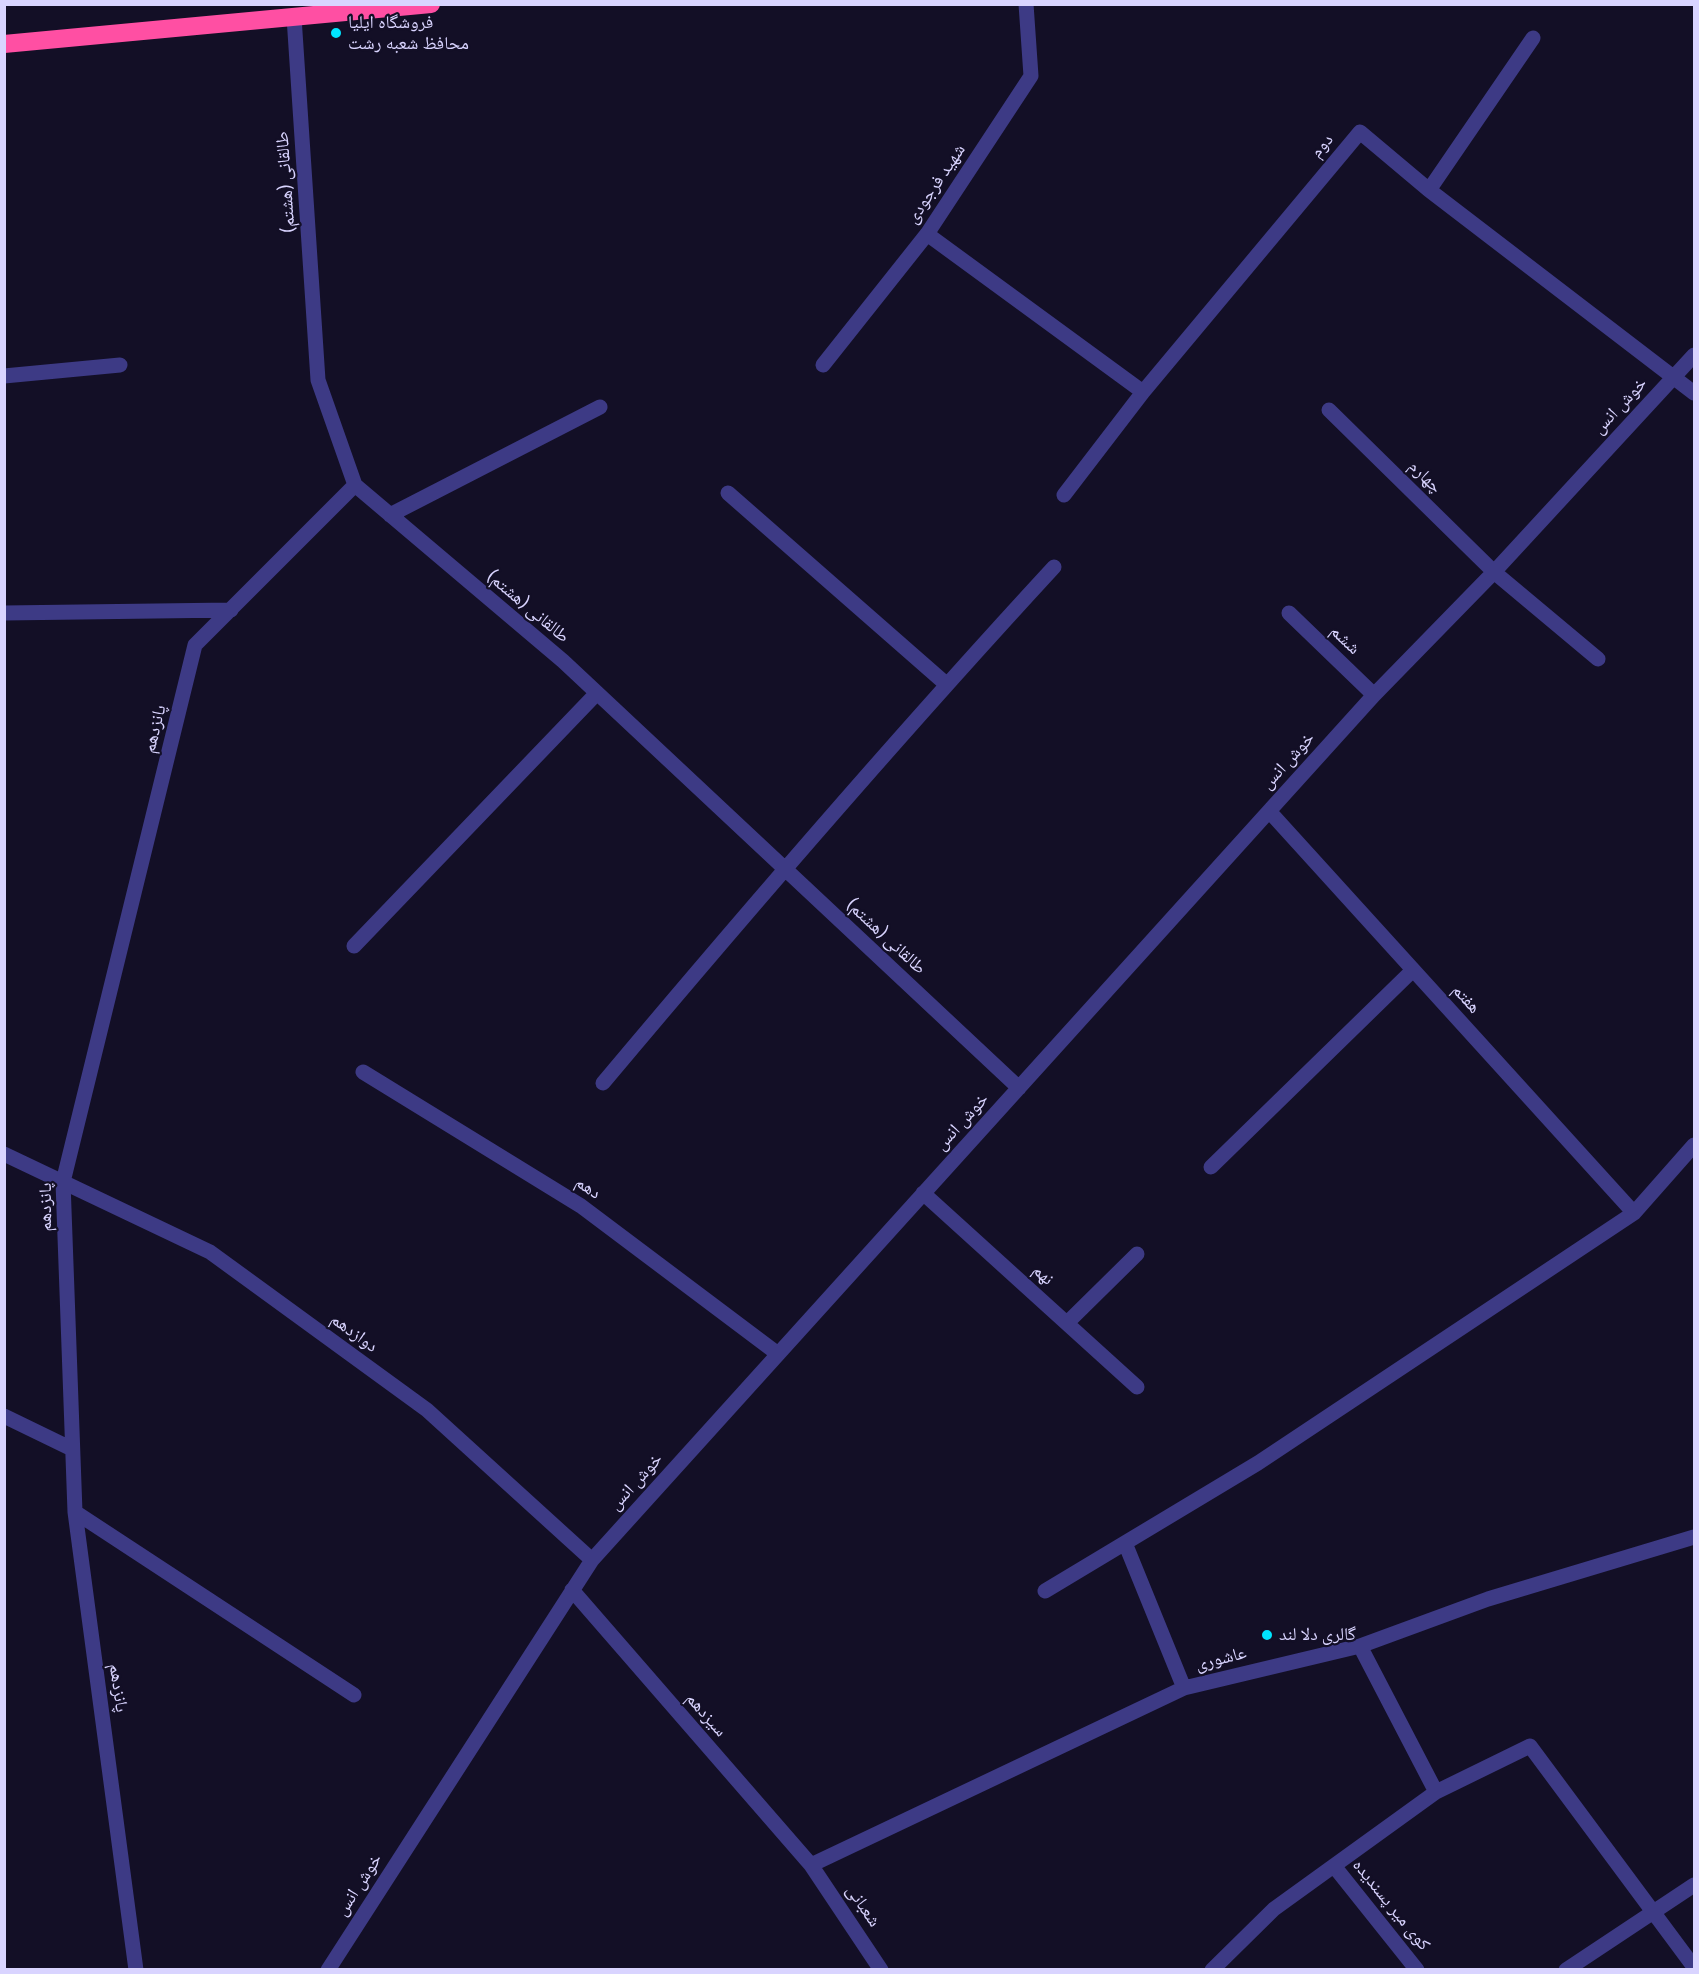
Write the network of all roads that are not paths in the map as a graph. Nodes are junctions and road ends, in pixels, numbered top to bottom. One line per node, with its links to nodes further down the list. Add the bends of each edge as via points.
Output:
1 (431, 4): 3 (highway)
2 (1026, 4): 7 (street, شهید فرجودی, via 1031,76)
3 (294, 17): 5 (highway); 17 (street, طالقانی (هشتم), via 318,380)
4 (1533, 38): 6 (street)
5 (4, 44)
6 (1429, 190): 12 (street, دوم); 13 (street, دوم, via 1360,132)
7 (927, 234): 9 (street, شهید فرجودی); 13 (street)
8 (1695, 355): 12 (street, خوش انس)
9 (823, 364)
10 (120, 365): 11 (street)
11 (4, 376)
12 (1673, 377): 14 (street, دوم); 22 (street, خوش انس)
13 (1143, 393): 19 (street, دوم)
14 (1695, 393)
15 (600, 406): 20 (street)
16 (1329, 410): 22 (street, چهارم)
17 (355, 485): 20 (street, طالقانی (هشتم)); 23 (street, پانزدهم)
18 (728, 493): 27 (street)
19 (1064, 495)
20 (390, 515): 28 (street, طالقانی (هشتم))
21 (1054, 567): 27 (street)
22 (1494, 572): 26 (street, چهارم); 29 (street, خوش انس)
23 (231, 610): 24 (street); 40 (street, پانزدهم, via 195,645)
24 (4, 613)
25 (1289, 613): 29 (street, ششم)
26 (1598, 658)
27 (946, 684): 31 (street)
28 (597, 693): 31 (street, طالقانی (هشتم)); 32 (street)
29 (1374, 694): 30 (street, خوش انس)
30 (1269, 811): 33 (street, هفتم); 36 (street, خوش انس)
31 (784, 868): 35 (street); 36 (street, طالقانی (هشتم))
32 (354, 946)
33 (1413, 970): 39 (street); 42 (street, هفتم)
34 (363, 1072): 45 (street, دهم, via 581,1206)
35 (603, 1083)
36 (1019, 1088): 41 (street, خوش انس)
37 (1695, 1145): 42 (street)
38 (4, 1154): 40 (street, دوازدهم)
39 (1211, 1167)
40 (63, 1182): 48 (street, پانزدهم); 52 (street, دوازدهم, via 210,1252 427,1410)
41 (923, 1193): 44 (street, نهم); 45 (street, خوش انس)
42 (1634, 1213): 51 (street, via 1258,1463)
43 (1137, 1254): 44 (street)
44 (1067, 1323): 46 (street, نهم)
45 (778, 1354): 52 (street, خوش انس)
46 (1137, 1387)
47 (4, 1416): 48 (street)
48 (72, 1449): 49 (street, پانزدهم)
49 (75, 1512): 57 (street); 64 (street, پانزدهم)
50 (1695, 1537): 55 (street, عاشوری, via 1488,1599)
51 (1125, 1543): 54 (street); 56 (street)
52 (592, 1560): 53 (street, خوش انس)
53 (572, 1590): 59 (street, سیزدهم); 65 (street, خوش انس)
54 (1045, 1591)
55 (1360, 1646): 56 (street, عاشوری); 58 (street)
56 (1184, 1688): 59 (street, عاشوری)
57 (354, 1695)
58 (1436, 1792): 60 (street); 62 (street, via 1530,1746)
59 (812, 1864): 66 (street, شعبانی)
60 (1334, 1866): 67 (street, via 1274,1909); 68 (street, کوی میر پسندیده)
61 (1695, 1885): 62 (street)
62 (1653, 1913): 63 (street); 69 (street)
63 (1695, 1967)
64 (136, 1970)
65 (328, 1970)
66 (881, 1970)
67 (1212, 1970)
68 (1417, 1970)
69 (1566, 1970)

